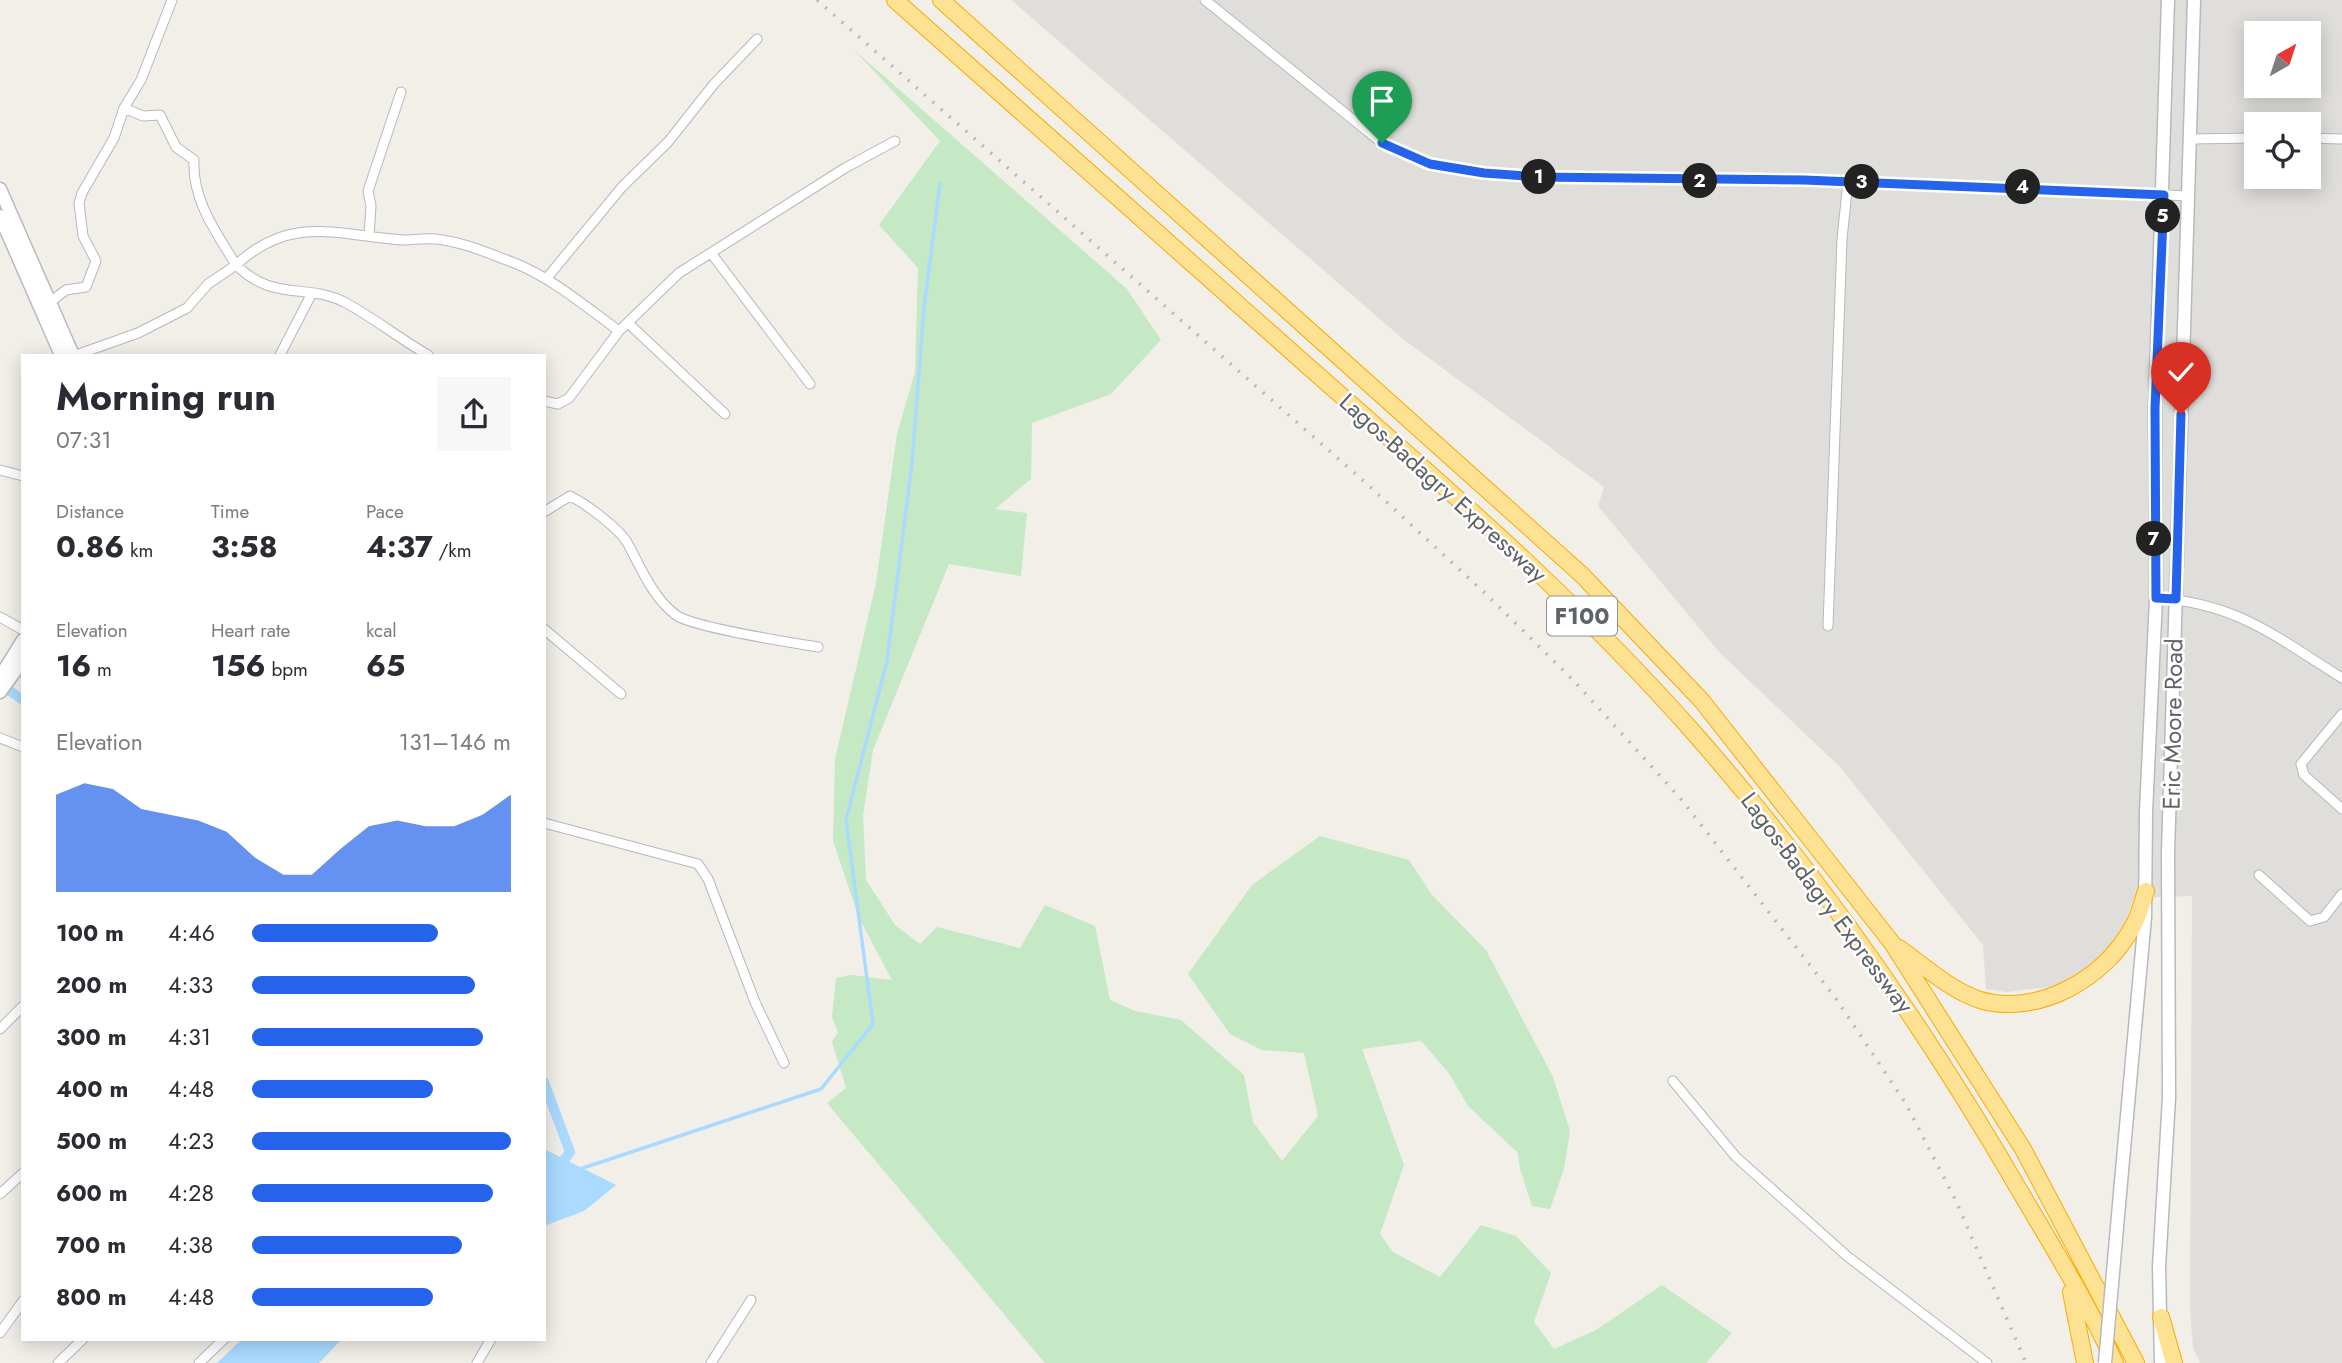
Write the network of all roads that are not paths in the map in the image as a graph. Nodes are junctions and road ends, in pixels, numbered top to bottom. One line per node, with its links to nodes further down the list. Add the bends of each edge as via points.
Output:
1 (172, 0): 9 (street, via 141,80)
2 (895, 0): 67 (highway, Lagos-Badagry Expressway / F100, via 1452,492 1578,612 1693,732 1807,871 1904,1002)
3 (941, 0): 60 (highway, Lagos-Badagry Expressway / F100, via 1582,575 1702,701)
4 (1205, 0): 15 (street, via 1382,143 1430,164 1539,177)
5 (2168, 0): 17 (street, Eric Moore Road)
6 (2194, 0): 10 (street, Eric Moore Road)
7 (757, 39): 23 (street, via 668,142 622,187)
8 (401, 92): 20 (street, via 368,191)
9 (124, 108): 22 (street, via 143,116 160,115 176,147 194,160 193,181 202,206); 25 (street, via 114,138 79,203 83,236 96,261 94,273 86,287 66,290)
10 (2191, 138): 11 (street); 18 (street, Eric Moore Road)
11 (2244, 138)
12 (2321, 138): 13 (street)
13 (2342, 139)
14 (895, 141): 21 (street)
15 (1847, 181): 17 (street); 42 (street)
16 (0, 189): 25 (street)
17 (2164, 195): 18 (street); 39 (street, Eric Moore Road, via 2155,408)
18 (2189, 196): 40 (street, Eric Moore Road)
19 (0, 216): 25 (street)
20 (369, 235): 22 (street, via 333,230 286,236 255,247); 23 (street, via 457,243)
21 (711, 253): 26 (street, via 679,273); 33 (street)
22 (236, 265): 24 (street, via 253,281); 30 (street, via 208,284 187,308 138,333)
23 (546, 279): 27 (street)
24 (312, 293): 31 (street); 32 (street, via 345,302)
25 (46, 305): 28 (street); 29 (street)
26 (628, 323): 27 (street); 35 (street)
27 (619, 331): 34 (street, via 569,398 558,404)
28 (61, 354)
29 (74, 354)
30 (78, 354)
31 (281, 354)
32 (426, 354)
33 (810, 384)
34 (546, 401)
35 (725, 414)
36 (0, 470): 37 (street)
37 (21, 475)
38 (546, 511): 46 (street, via 570,496 597,515 627,541 652,588 677,616)
39 (2156, 598): 40 (street); 58 (street, Eric Moore Road)
40 (2176, 599): 49 (street, via 2248,619); 70 (street, Eric Moore Road)
41 (0, 617): 43 (street)
42 (1828, 626)
43 (21, 629)
44 (546, 631): 51 (street)
45 (21, 643): 48 (street)
46 (818, 647)
47 (21, 663): 50 (street)
48 (0, 677)
49 (2342, 678)
50 (0, 692)
51 (621, 694)
52 (2342, 714): 55 (street, via 2301,764 2304,775)
53 (0, 738): 54 (street)
54 (21, 746)
55 (2342, 809)
56 (546, 824): 63 (street, via 698,864 708,878 755,1002)
57 (2259, 875): 59 (street, via 2310,921 2324,917)
58 (2146, 891): 60 (highway, via 2133,926 2099,969 2065,991 2038,1001 1982,1000 1955,989); 81 (street, Eric Moore Road, bridge)
59 (2342, 894)
60 (1892, 943): 83 (highway, Lagos-Badagry Expressway / F100, via 2023,1149)
61 (21, 1008): 62 (street)
62 (0, 1029)
63 (784, 1063)
64 (1673, 1081): 79 (street, via 1736,1157 1766,1184 1847,1256)
65 (21, 1175): 66 (street)
66 (0, 1194)
67 (2065, 1266): 80 (highway); 82 (highway, Lagos-Badagry Expressway / F100)
68 (751, 1300): 78 (street)
69 (21, 1304): 71 (street)
70 (2161, 1317): 84 (street, Eric Moore Road); 85 (highway)
71 (0, 1333)
72 (81, 1341): 75 (street)
73 (222, 1341): 76 (street)
74 (490, 1341): 77 (street)
75 (58, 1363)
76 (199, 1363)
77 (477, 1363)
78 (711, 1363)
79 (1987, 1363)
80 (2085, 1363)
81 (2105, 1363)
82 (2116, 1363)
83 (2136, 1363)
84 (2161, 1363)
85 (2174, 1363)

